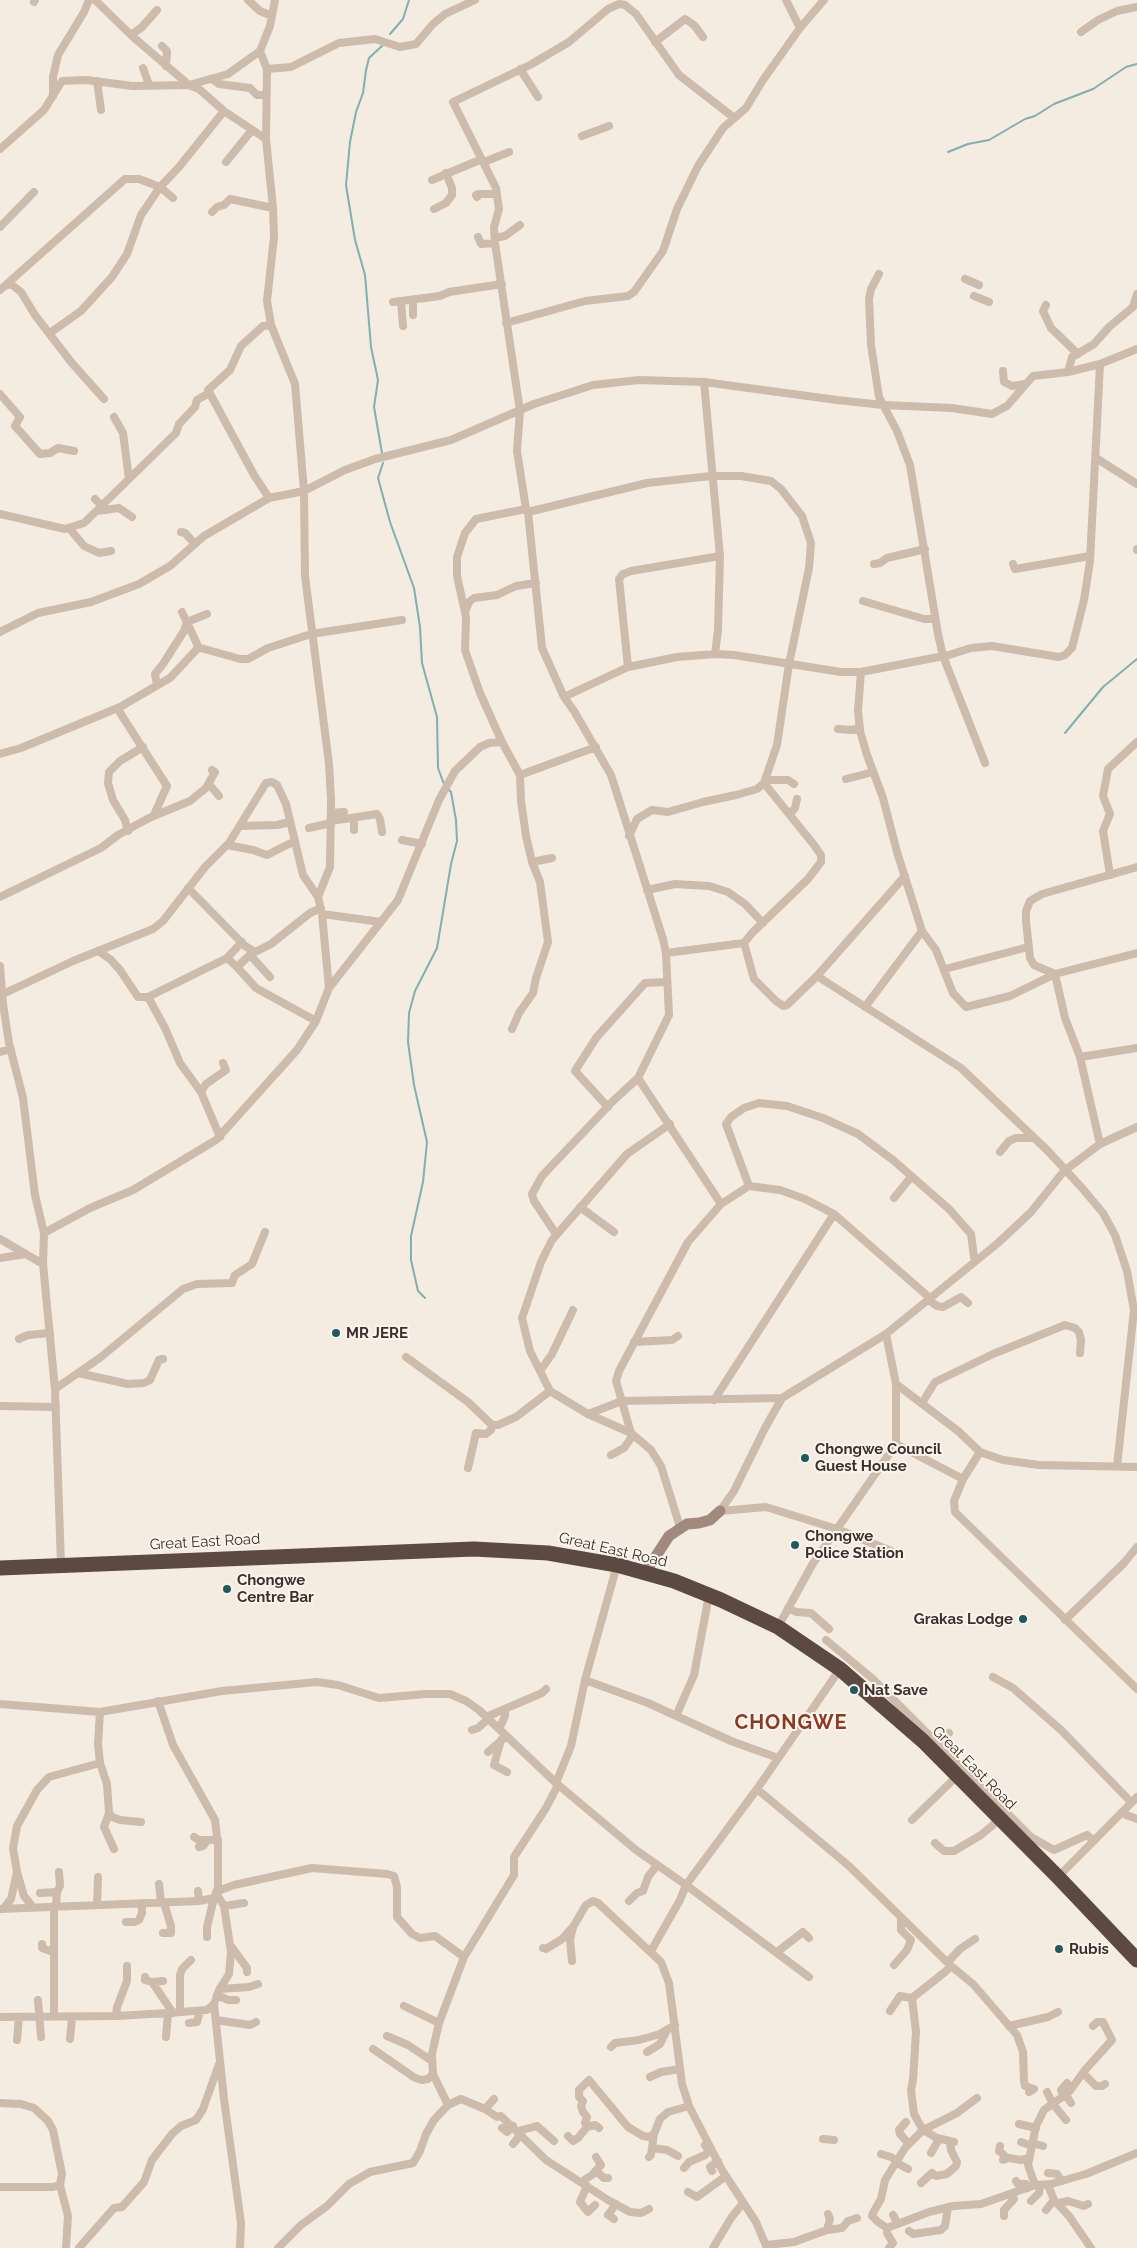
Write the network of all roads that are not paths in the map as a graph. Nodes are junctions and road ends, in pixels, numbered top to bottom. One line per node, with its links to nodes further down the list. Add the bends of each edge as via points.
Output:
1 (89, 0): 27 (street, via 58,55)
2 (95, 0): 13 (street)
3 (248, 0): 10 (street)
4 (275, 0): 10 (street)
5 (475, 0): 20 (street, via 445,14 416,44 400,47 375,39 339,43 291,67)
6 (786, 0): 11 (street)
7 (824, 0): 11 (street)
8 (1137, 6): 12 (street, via 1117,11)
9 (157, 10): 13 (street)
10 (272, 16): 17 (street)
11 (800, 28): 31 (street, via 746,108)
12 (1081, 32)
13 (131, 35): 18 (street)
14 (703, 37): 15 (street, via 685,19)
15 (655, 42): 21 (street, via 636,14 619,4 608,9 569,42); 31 (street, via 679,74)
16 (162, 46): 18 (street, via 168,51)
17 (260, 52): 20 (street); 22 (street, via 228,74)
18 (166, 66): 25 (street)
19 (143, 68): 24 (street)
20 (267, 69): 26 (street)
21 (520, 70): 28 (street); 38 (street, via 453,102)
22 (212, 79): 25 (street); 26 (street, via 219,84 250,88 257,95)
23 (97, 82): 24 (street); 27 (street, via 62,81); 29 (street)
24 (149, 85): 25 (street)
25 (189, 85): 30 (street, via 199,88)
26 (266, 95): 35 (street)
27 (53, 96): 36 (street, via 44,110)
28 (538, 97)
29 (101, 110)
30 (224, 111): 33 (street); 42 (street)
31 (733, 117): 67 (street, via 698,166 677,209 663,251 634,292 628,296 585,301)
32 (609, 126): 34 (street)
33 (252, 130): 35 (street); 39 (street)
34 (582, 136)
35 (266, 139): 47 (street)
36 (0, 149)
37 (509, 152): 38 (street)
38 (483, 160): 40 (street); 44 (street)
39 (226, 162)
40 (446, 173): 41 (street); 48 (street, via 452,195 446,203)
41 (432, 180)
42 (160, 188): 46 (street); 58 (street, via 140,179 125,179); 70 (street, via 141,215 118,270 81,312)
43 (34, 192): 51 (street)
44 (497, 194): 45 (street, via 476,194); 53 (street, via 499,209 494,227)
45 (477, 197)
46 (173, 198)
47 (274, 208): 49 (street, via 230,199); 68 (street, via 267,300)
48 (434, 209)
49 (212, 212)
50 (520, 226): 53 (street)
51 (0, 227)
52 (478, 238): 53 (street, via 480,244)
53 (495, 240): 56 (street)
54 (879, 274): 81 (street, via 869,299 870,330 879,397)
55 (965, 279): 57 (street)
56 (502, 284): 61 (street); 67 (street)
57 (979, 285)
58 (2, 288): 70 (street, via 11,284 21,292)
59 (1137, 294): 72 (street, via 1133,307 1094,344)
60 (974, 296): 64 (street)
61 (413, 300): 62 (street); 66 (street)
62 (401, 301): 63 (street); 69 (street)
63 (393, 302)
64 (989, 302)
65 (1046, 305): 72 (street, via 1043,311 1051,328)
66 (413, 315)
67 (506, 323): 82 (street)
68 (271, 325): 78 (street, via 264,326 241,346 230,370); 89 (street, via 295,384)
69 (403, 326)
70 (50, 333): 80 (street)
71 (1137, 349): 73 (street)
72 (1078, 354): 75 (street, via 1072,357)
73 (1100, 364): 75 (street); 85 (street)
74 (1003, 371): 77 (street, via 1004,382 1012,386)
75 (1068, 372): 77 (street, via 1039,374)
76 (704, 382): 81 (street); 82 (street, via 639,380 593,385); 86 (street)
77 (1026, 384): 81 (street, via 1007,406 992,414 952,408)
78 (209, 393): 87 (street, via 197,400 176,433); 91 (street)
79 (0, 394): 84 (street, via 20,417 15,426 40,454 58,448)
80 (104, 399)
81 (883, 405): 101 (street, via 910,465)
82 (520, 411): 89 (street, via 451,440 375,459); 95 (street, via 517,451)
83 (114, 417): 87 (street, via 123,433)
84 (74, 451)
85 (1096, 458): 88 (street); 104 (street)
86 (711, 476): 95 (street, via 647,483); 103 (street); 120 (street, via 771,481 802,516 811,543 810,568)
87 (129, 479): 90 (street)
88 (1137, 484)
89 (304, 490): 91 (street); 116 (street, via 305,576)
90 (116, 493): 93 (street); 94 (street)
91 (270, 498): 100 (street)
92 (95, 499): 93 (street)
93 (100, 508): 94 (street); 98 (street)
94 (119, 508): 97 (street)
95 (527, 511): 107 (street); 110 (street, via 476,519 470,526 460,543 457,557 457,576)
96 (0, 514): 98 (street)
97 (132, 517)
98 (72, 532): 102 (street, via 84,546 99,553)
99 (181, 532): 100 (street)
100 (195, 544): 115 (street, via 170,566 139,584 91,602 38,613)
101 (925, 550): 105 (street); 112 (street)
102 (111, 551)
103 (720, 556): 118 (street); 121 (street, via 623,574 620,579)
104 (1090, 556): 106 (street, via 1015,569); 119 (street, via 1084,600 1072,648 1065,655 1059,658 992,646)
105 (874, 564)
106 (1012, 564)
107 (536, 583): 110 (street, via 516,586 497,596 474,598); 124 (street, via 542,648)
108 (863, 601): 112 (street, via 924,619)
109 (182, 612): 114 (street)
110 (465, 612): 128 (street, via 465,650)
111 (207, 614): 114 (street)
112 (936, 619): 119 (street)
113 (402, 620): 116 (street)
114 (186, 622): 117 (street); 123 (street, via 184,631 155,674)
115 (0, 632)
116 (311, 634): 117 (street, via 268,648 248,659); 147 (street, via 329,764)
117 (199, 648): 123 (street, via 170,678)
118 (715, 654): 120 (street); 121 (street, via 677,657)
119 (943, 656): 122 (street); 133 (street)
120 (789, 664): 122 (street); 138 (street, via 777,745)
121 (628, 667): 124 (street)
122 (861, 672): 126 (street)
123 (157, 685): 125 (street)
124 (564, 697): 131 (street)
125 (117, 708): 130 (street); 132 (street)
126 (860, 728): 127 (street); 135 (street)
127 (838, 729)
128 (502, 742): 136 (street); 157 (street, via 480,747 455,771 438,800)
129 (1137, 742): 162 (street, via 1108,769 1103,796 1110,814 1103,831)
130 (142, 747): 145 (street, via 167,786); 152 (street, via 109,772 108,784)
131 (596, 747): 136 (street); 154 (street, via 611,775)
132 (0, 754)
133 (985, 763)
134 (212, 770): 139 (street, via 215,772)
135 (873, 772): 137 (street); 163 (street)
136 (520, 775): 160 (street, via 521,801)
137 (846, 779)
138 (764, 782): 140 (street, via 788,780); 144 (street); 154 (street, via 756,789 736,795 668,812 652,810 637,819)
139 (209, 784): 141 (street); 145 (street, via 190,801)
140 (794, 784)
141 (219, 796)
142 (797, 799): 144 (street)
143 (344, 812): 147 (street)
144 (790, 814): 170 (street, via 822,860 808,879)
145 (154, 815): 152 (street)
146 (354, 818): 147 (street); 151 (street); 153 (street, via 377,814)
147 (331, 819): 150 (street); 167 (street, via 330,867)
148 (290, 822): 149 (street); 149 (street, via 277,785 272,782 266,784); 156 (street)
149 (240, 826): 158 (street)
150 (309, 828)
151 (354, 830)
152 (128, 831): 166 (street, via 85,857)
153 (382, 832)
154 (629, 836): 165 (street)
155 (402, 840): 157 (street)
156 (295, 841): 158 (street, via 267,856); 167 (street, via 303,874)
157 (422, 844): 169 (street, via 398,900)
158 (227, 845): 164 (street)
159 (552, 858): 160 (street)
160 (532, 862): 194 (street, via 540,882 548,942 533,992)
161 (1137, 867): 162 (street)
162 (1110, 875): 174 (street, via 1042,894 1030,901 1026,911)
163 (905, 876): 171 (street); 186 (street)
164 (188, 888): 172 (street); 175 (street, via 153,929)
165 (647, 890): 170 (street, via 675,884 709,886 728,892); 177 (street)
166 (0, 897)
167 (318, 897): 168 (street)
168 (322, 911): 169 (street); 176 (street, via 310,914 270,944); 188 (street)
169 (381, 922): 188 (street)
170 (763, 923): 173 (street)
171 (922, 930): 182 (street); 192 (street)
172 (242, 942): 176 (street); 179 (street)
173 (744, 943): 177 (street); 186 (street, via 754,979 783,1006 792,1002)
174 (1028, 947): 182 (street); 184 (street, via 1034,965)
175 (98, 951): 189 (street); 190 (street, via 115,965 138,997)
176 (252, 953): 181 (street); 185 (street)
177 (666, 953): 187 (street)
178 (1137, 953): 184 (street)
179 (227, 958): 181 (street); 190 (street)
180 (0, 966): 183 (street)
181 (237, 967): 193 (street, via 256,988)
182 (945, 969): 184 (street, via 953,993 966,1007 1010,996)
183 (0, 971): 189 (street)
184 (1055, 974): 198 (street, via 1065,1018)
185 (270, 976)
186 (817, 976): 192 (street)
187 (667, 982): 200 (street, via 669,1015); 202 (street, via 645,982 596,1038 575,1071)
188 (330, 988): 193 (street)
189 (3, 994): 191 (street)
190 (148, 997): 201 (street, via 180,1063)
191 (1, 1005): 196 (street)
192 (864, 1007): 206 (street, via 961,1068)
193 (316, 1022): 205 (street, via 292,1056)
194 (512, 1029)
195 (1137, 1048): 198 (street)
196 (11, 1049): 197 (street); 218 (street, via 23,1098 35,1195)
197 (0, 1052)
198 (1080, 1057): 207 (street)
199 (223, 1062): 201 (street, via 226,1070 206,1084)
200 (638, 1078): 202 (street); 203 (street)
201 (201, 1092): 205 (street)
202 (608, 1106): 219 (street, via 534,1188 534,1201)
203 (670, 1124): 213 (street); 214 (street, via 627,1154)
204 (1137, 1127): 207 (street)
205 (220, 1137): 218 (street, via 133,1190)
206 (1034, 1138): 208 (street, via 1016,1138); 209 (street)
207 (1100, 1144): 209 (street)
208 (1000, 1152)
209 (1064, 1170): 223 (street, via 1031,1212); 228 (street, via 1103,1213 1115,1235)
210 (911, 1177): 211 (street, via 858,1134 823,1118 763,1102 744,1108 730,1117 726,1124); 212 (street); 223 (street, via 971,1234)
211 (749, 1186): 213 (street); 215 (street, via 780,1190)
212 (894, 1198)
213 (721, 1204): 233 (street, via 688,1242)
214 (580, 1207): 217 (street); 219 (street)
215 (834, 1214): 225 (street); 244 (street)
216 (265, 1232): 238 (street, via 252,1264 235,1275 232,1283 197,1284 183,1289)
217 (614, 1232)
218 (44, 1233): 224 (street)
219 (556, 1234): 237 (street, via 547,1246 522,1318 530,1351)
220 (0, 1238): 221 (street)
221 (26, 1254): 222 (street); 224 (street)
222 (0, 1258)
223 (977, 1260): 225 (street)
224 (43, 1264): 229 (street)
225 (930, 1300): 226 (street, via 936,1306 944,1307 961,1296); 230 (street)
226 (968, 1303)
227 (573, 1310): 237 (street)
228 (1135, 1310): 254 (street)
229 (50, 1333): 232 (street); 240 (street)
230 (886, 1334): 239 (street); 242 (street)
231 (678, 1336): 233 (street, via 672,1340)
232 (20, 1339)
233 (634, 1342): 243 (street, via 616,1381)
234 (1080, 1353): 245 (street, via 1079,1332 1065,1325 993,1354 936,1382)
235 (406, 1357): 249 (street, via 468,1402)
236 (163, 1359): 238 (street, via 150,1380 144,1383 128,1384)
237 (540, 1371): 241 (street)
238 (78, 1373): 240 (street)
239 (896, 1384): 245 (street); 251 (street)
240 (55, 1389): 247 (street)
241 (550, 1391): 248 (street); 249 (street, via 516,1417)
242 (782, 1398): 244 (street); 258 (street, via 734,1492)
243 (622, 1400): 244 (street); 248 (street); 250 (street)
244 (714, 1400)
245 (922, 1403): 252 (street)
246 (0, 1406): 247 (street)
247 (56, 1407): 263 (street)
248 (588, 1414): 250 (street)
249 (492, 1425): 256 (street, via 486,1434 476,1432)
250 (632, 1434): 253 (street, via 624,1448); 259 (street, via 651,1450 661,1466)
251 (896, 1444): 257 (street); 260 (street)
252 (980, 1452): 254 (street, via 1003,1460 1039,1464); 257 (street)
253 (611, 1455)
254 (1117, 1466): 255 (street)
255 (1137, 1467)
256 (468, 1468)
257 (963, 1479): 269 (street, via 953,1506 954,1512)
258 (720, 1511): 259 (street, via 710,1520); 260 (street, via 766,1507)
259 (680, 1527): 266 (street, via 668,1536)
260 (837, 1529): 262 (street); 268 (street)
261 (1137, 1547): 269 (street)
262 (901, 1555)
263 (61, 1565): 264 (highway, Great East Road, via 474,1549 548,1553); 265 (highway, Great East Road)
264 (617, 1566): 266 (highway, Great East Road); 275 (street)
265 (0, 1568)
266 (645, 1573): 267 (highway, Great East Road)
267 (709, 1595): 270 (highway, Great East Road); 282 (street, via 694,1675)
268 (788, 1608): 270 (street); 271 (street, via 811,1613 830,1628 826,1632)
269 (1065, 1620): 277 (street)
270 (778, 1627): 272 (highway, Great East Road)
271 (826, 1640): 272 (street); 288 (street, via 873,1679)
272 (816, 1652): 273 (highway, Great East Road)
273 (840, 1669): 288 (highway, Great East Road); 290 (street)
274 (992, 1677): 298 (street, via 1013,1688)
275 (585, 1680): 282 (street); 294 (street, via 571,1746)
276 (546, 1689): 280 (street)
277 (1137, 1689)
278 (158, 1701): 281 (street); 283 (street, via 317,1682 379,1698 450,1694 466,1701); 295 (street, via 173,1745)
279 (0, 1704): 281 (street)
280 (505, 1710): 283 (street); 284 (street)
281 (100, 1712): 291 (street)
282 (676, 1716): 290 (street)
283 (487, 1718): 284 (street); 285 (street)
284 (499, 1729): 287 (street)
285 (472, 1730)
286 (949, 1733): 288 (street)
287 (503, 1738): 289 (street); 292 (street, via 494,1765); 294 (street)
288 (935, 1747): 293 (highway, Great East Road); 308 (street, via 1031,1837 1054,1850 1087,1835)
289 (488, 1752)
290 (778, 1758): 296 (street)
291 (100, 1764): 299 (street, via 107,1784); 313 (street, via 43,1781 17,1826 13,1848)
292 (507, 1772)
293 (957, 1776): 301 (highway, Great East Road); 303 (street)
294 (557, 1784): 312 (street); 346 (street, via 546,1808 514,1856 514,1875)
295 (196, 1787): 297 (street); 306 (street, via 215,1820)
296 (757, 1789): 318 (street); 333 (street, via 849,1866)
297 (188, 1791)
298 (1134, 1799): 300 (street)
299 (109, 1813): 304 (street, via 120,1820); 311 (street, via 104,1827)
300 (1120, 1813): 302 (street); 308 (street)
301 (1000, 1819): 309 (street, via 954,1851 944,1851); 316 (highway, Great East Road)
302 (1137, 1819)
303 (912, 1820)
304 (140, 1822)
305 (194, 1837): 307 (street)
306 (218, 1840): 307 (street); 322 (street)
307 (207, 1841): 310 (street)
308 (1094, 1841): 316 (street)
309 (936, 1844)
310 (199, 1846)
311 (114, 1849)
312 (658, 1866): 318 (street); 324 (street, via 648,1877 643,1891)
313 (17, 1872): 331 (street, via 24,1896); 332 (street, via 11,1899)
314 (59, 1872): 320 (street)
315 (98, 1877): 328 (street)
316 (1058, 1877): 348 (highway, Great East Road)
317 (159, 1884): 326 (street)
318 (686, 1885): 343 (street); 345 (street)
319 (198, 1891): 323 (street)
320 (57, 1892): 321 (street); 329 (street)
321 (40, 1893)
322 (216, 1894): 323 (street); 330 (street); 337 (street); 346 (street, via 234,1884 312,1868 387,1874 394,1876 397,1887 397,1917 412,1934 420,1938 435,1936)
323 (199, 1901): 326 (street)
324 (629, 1901)
325 (142, 1903): 326 (street); 328 (street); 334 (street, via 139,1920)
326 (162, 1903): 336 (street, via 171,1926 171,1933)
327 (244, 1903): 330 (street)
328 (97, 1905): 329 (street)
329 (55, 1906): 331 (street); 344 (street)
330 (224, 1906): 341 (street)
331 (33, 1908): 332 (street)
332 (2, 1909)
333 (901, 1917): 350 (street); 351 (street, via 901,1930 911,1940)
334 (126, 1922)
335 (573, 1927): 342 (street, via 562,1939); 343 (street, via 586,1905 593,1901); 349 (street, via 570,1940)
336 (163, 1933)
337 (207, 1937)
338 (809, 1938): 345 (street, via 803,1932)
339 (975, 1939): 350 (street, via 960,1949)
340 (42, 1944): 344 (street, via 42,1948)
341 (230, 1945): 353 (street); 359 (street, via 229,1974)
342 (543, 1948)
343 (651, 1951): 379 (street, via 665,1970)
344 (53, 1952): 372 (street)
345 (777, 1952): 355 (street)
346 (464, 1957): 378 (street)
347 (191, 1960): 368 (street, via 182,1969)
348 (1137, 1960)
349 (572, 1961)
350 (949, 1964): 360 (street, via 945,1972); 380 (street, via 973,1984)
351 (894, 1965)
352 (127, 1966): 369 (street, via 127,1981)
353 (247, 1972)
354 (144, 1977): 357 (street)
355 (809, 1977)
356 (163, 1981): 357 (street)
357 (152, 1982): 368 (street)
358 (258, 1984): 359 (street)
359 (218, 1992): 362 (street, via 228,2000); 363 (street)
360 (912, 1998): 366 (street, via 900,1996); 422 (street, via 916,2032 911,2090 914,2114)
361 (38, 2000): 371 (street)
362 (236, 2000)
363 (214, 2004): 365 (street); 375 (street)
364 (404, 2006): 378 (street)
365 (200, 2011): 368 (street); 377 (street, via 197,2022)
366 (890, 2011)
367 (1058, 2012): 380 (street)
368 (174, 2013): 369 (street); 385 (street)
369 (116, 2016): 373 (street)
370 (19, 2017): 371 (street); 374 (street); 387 (street)
371 (39, 2017): 372 (street); 384 (street)
372 (54, 2017): 373 (street)
373 (72, 2017): 386 (street)
374 (0, 2018)
375 (216, 2020): 376 (street, via 250,2025); 390 (street)
376 (256, 2022)
377 (189, 2023)
378 (440, 2023): 392 (street)
379 (675, 2026): 382 (street); 393 (street)
380 (1009, 2026): 401 (street, via 1024,2052 1025,2086 1034,2088)
381 (1093, 2026): 395 (street, via 1103,2022 1112,2040)
382 (667, 2030): 388 (street); 391 (street, via 660,2044)
383 (387, 2036): 392 (street)
384 (41, 2037)
385 (166, 2037)
386 (70, 2039)
387 (17, 2040)
388 (610, 2047)
389 (373, 2049): 396 (street, via 415,2078 428,2079)
390 (220, 2052): 482 (street, via 218,2069 196,2120 172,2134 152,2160 144,2182 122,2206 114,2208); 483 (street, via 241,2223)
391 (647, 2052)
392 (432, 2061): 396 (street)
393 (680, 2069): 397 (street); 412 (street)
394 (1070, 2073): 398 (street)
395 (1083, 2073): 398 (street); 400 (street, via 1096,2086)
396 (433, 2074): 403 (street)
397 (650, 2077)
398 (1076, 2080): 404 (street)
399 (1067, 2083): 404 (street, via 1062,2090)
400 (1106, 2084)
401 (1029, 2092)
402 (1047, 2092): 409 (street)
403 (444, 2094): 406 (street); 411 (street)
404 (1065, 2096): 409 (street); 410 (street)
405 (977, 2098): 422 (street, via 957,2113)
406 (461, 2099): 411 (street); 413 (street)
407 (494, 2099): 413 (street)
408 (0, 2103): 457 (street, via 34,2108 48,2122 61,2165)
409 (1053, 2104): 414 (street); 420 (street, via 1044,2110)
410 (1071, 2104)
411 (448, 2105): 484 (street, via 434,2120 413,2163 370,2172 349,2184)
412 (689, 2106): 423 (street, via 663,2115); 425 (street)
413 (484, 2109): 421 (street, via 501,2116)
414 (1066, 2120)
415 (906, 2122): 432 (street, via 899,2130)
416 (1018, 2124): 420 (street)
417 (587, 2127): 419 (street, via 595,2125); 423 (street, via 579,2090 589,2080 628,2127 643,2136); 424 (street, via 578,2138 573,2140)
418 (502, 2128): 421 (street, via 507,2132)
419 (598, 2128)
420 (1036, 2128): 433 (street)
421 (517, 2130): 429 (street, via 540,2127); 431 (street); 455 (street, via 535,2152)
422 (923, 2130): 426 (street); 432 (street)
423 (654, 2134): 436 (street)
424 (568, 2136)
425 (704, 2136): 444 (street); 446 (street, via 702,2140 709,2151)
426 (939, 2139): 437 (street); 456 (street, via 952,2141 956,2166 946,2174 936,2176 932,2173)
427 (823, 2140): 428 (street)
428 (834, 2140)
429 (554, 2141)
430 (1021, 2142): 433 (street)
431 (513, 2144)
432 (909, 2144): 445 (street)
433 (1032, 2144): 435 (street); 443 (street)
434 (1000, 2146): 443 (street, via 1004,2160)
435 (1043, 2146)
436 (652, 2148): 440 (street); 441 (street)
437 (931, 2153)
438 (1137, 2153): 454 (street, via 1095,2166)
439 (881, 2154): 445 (street)
440 (678, 2156)
441 (648, 2157)
442 (596, 2158): 448 (street, via 601,2165)
443 (1030, 2158): 458 (street, via 1028,2165)
444 (718, 2161): 449 (street, via 710,2167); 451 (street)
445 (897, 2162): 447 (street); 477 (street, via 884,2180 881,2198 872,2216)
446 (684, 2168)
447 (908, 2168)
448 (596, 2171): 452 (street); 455 (street)
449 (712, 2171)
450 (1048, 2173): 454 (street, via 1057,2174)
451 (726, 2176): 460 (street, via 697,2197); 464 (street)
452 (608, 2178)
453 (1016, 2181): 458 (street)
454 (1062, 2181): 458 (street)
455 (584, 2184): 465 (street); 467 (street, via 580,2202 588,2212)
456 (921, 2184)
457 (60, 2185): 459 (street); 481 (street, via 68,2216)
458 (1038, 2186): 461 (street); 462 (street, via 1039,2193); 463 (street)
459 (0, 2187)
460 (688, 2192)
461 (1012, 2193): 468 (street, via 982,2204); 473 (street, via 1014,2199 1004,2210)
462 (1031, 2201)
463 (1056, 2201): 466 (street); 470 (street); 487 (street)
464 (743, 2203): 480 (street, via 756,2222); 485 (street)
465 (616, 2204): 469 (street, via 630,2212 641,2213); 475 (street, via 608,2215)
466 (1088, 2204)
467 (595, 2205)
468 (948, 2207): 476 (street); 479 (street, via 940,2230 913,2234)
469 (649, 2208)
470 (1046, 2210)
471 (828, 2214): 478 (street)
472 (893, 2215): 476 (street)
473 (1004, 2216)
474 (857, 2218): 478 (street, via 842,2228)
475 (614, 2219)
476 (898, 2224): 477 (street)
477 (888, 2228): 486 (street, via 887,2233 893,2243)
478 (827, 2230): 480 (street, via 794,2242)
479 (909, 2230)
480 (766, 2246)
481 (66, 2248)
482 (79, 2248)
483 (240, 2248)
484 (278, 2248)
485 (713, 2248)
486 (889, 2248)
487 (1091, 2248)

